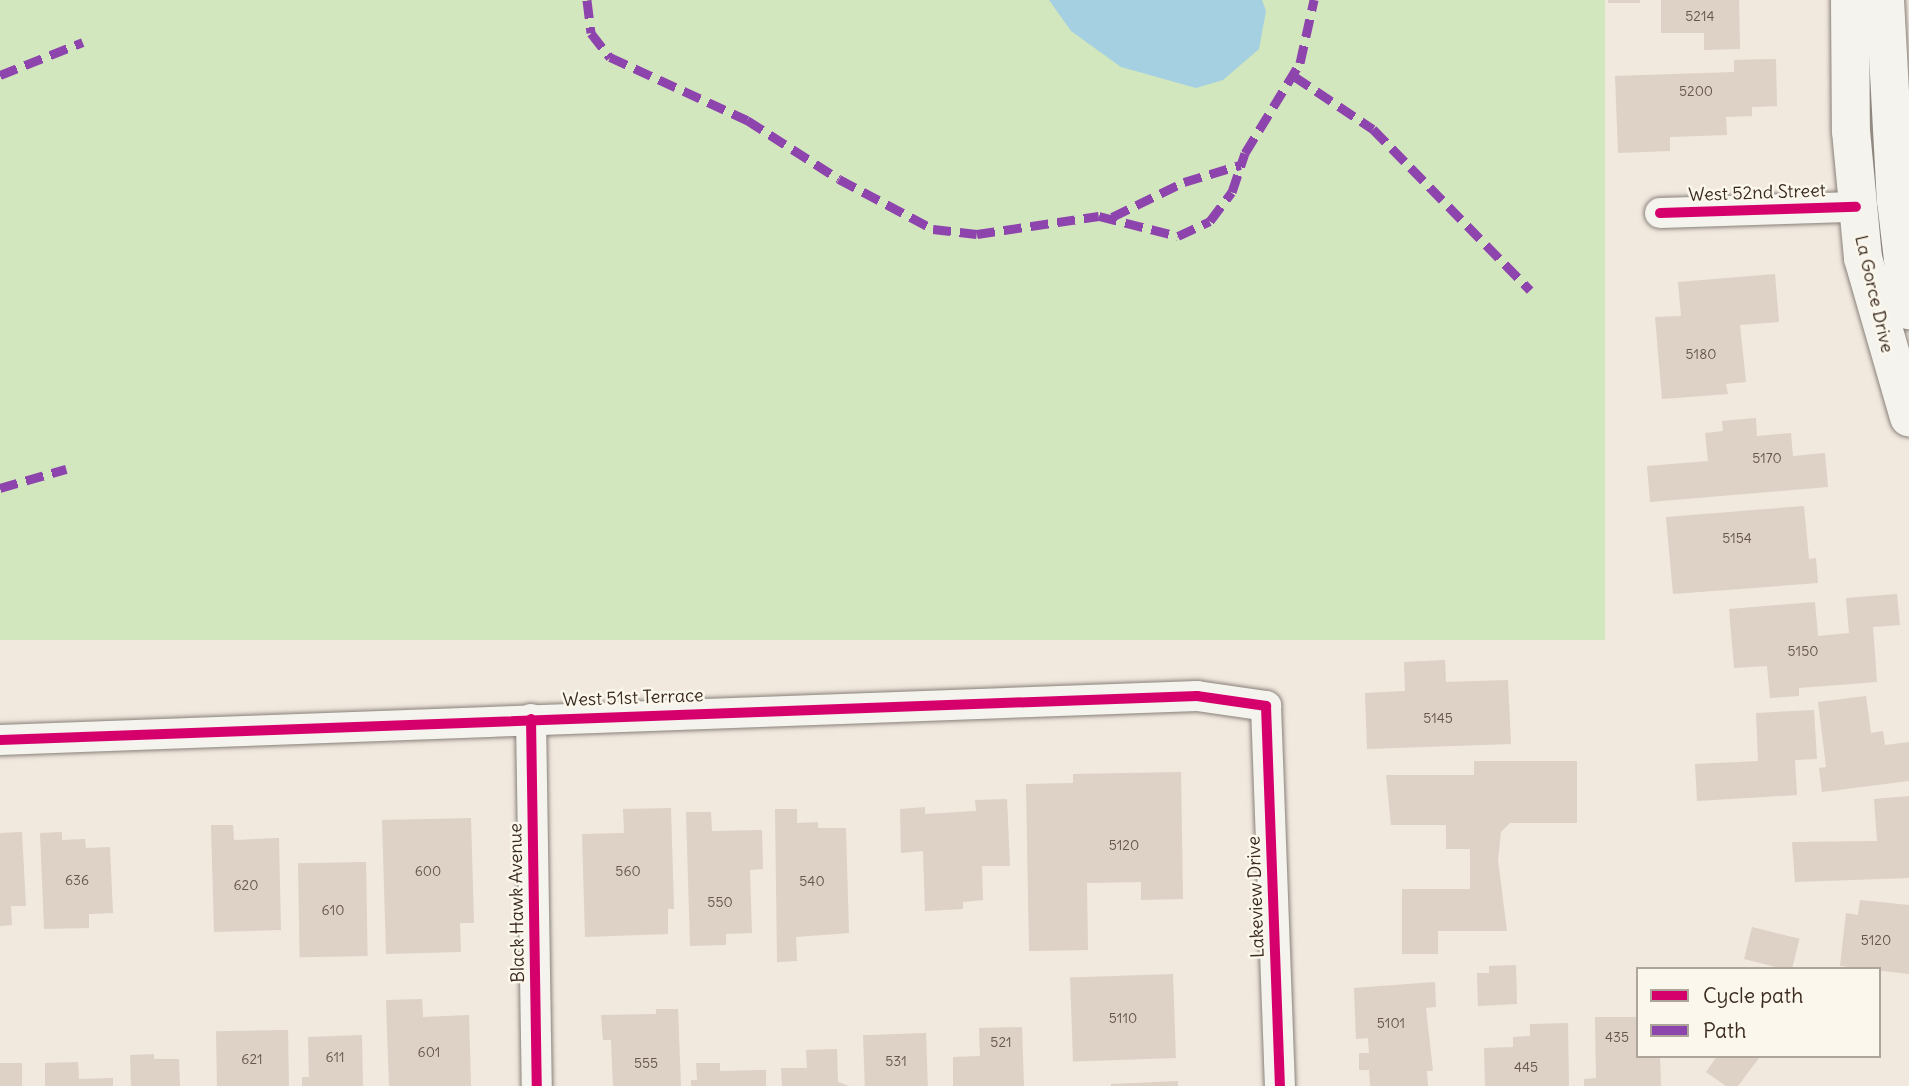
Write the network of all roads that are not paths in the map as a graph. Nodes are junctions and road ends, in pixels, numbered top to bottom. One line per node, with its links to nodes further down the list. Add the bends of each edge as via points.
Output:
1 (1850, 0): 4 (main road, La Gorce Drive)
2 (1885, 0): 3 (main road, La Gorce Drive)
3 (1903, 200): 6 (main road, La Gorce Drive)
4 (1856, 206): 5 (street, West 52nd Street); 7 (main road, La Gorce Drive, via 1874,307)
5 (1660, 213)
6 (1909, 310)
7 (1909, 417)
8 (1266, 706): 9 (street, West 51st Terrace, via 1197,696); 12 (street, Lakeview Drive)
9 (531, 719): 10 (street, West 51st Terrace); 11 (street, Black Hawk Avenue)
10 (0, 740)
11 (537, 1086)
12 (1280, 1086)

